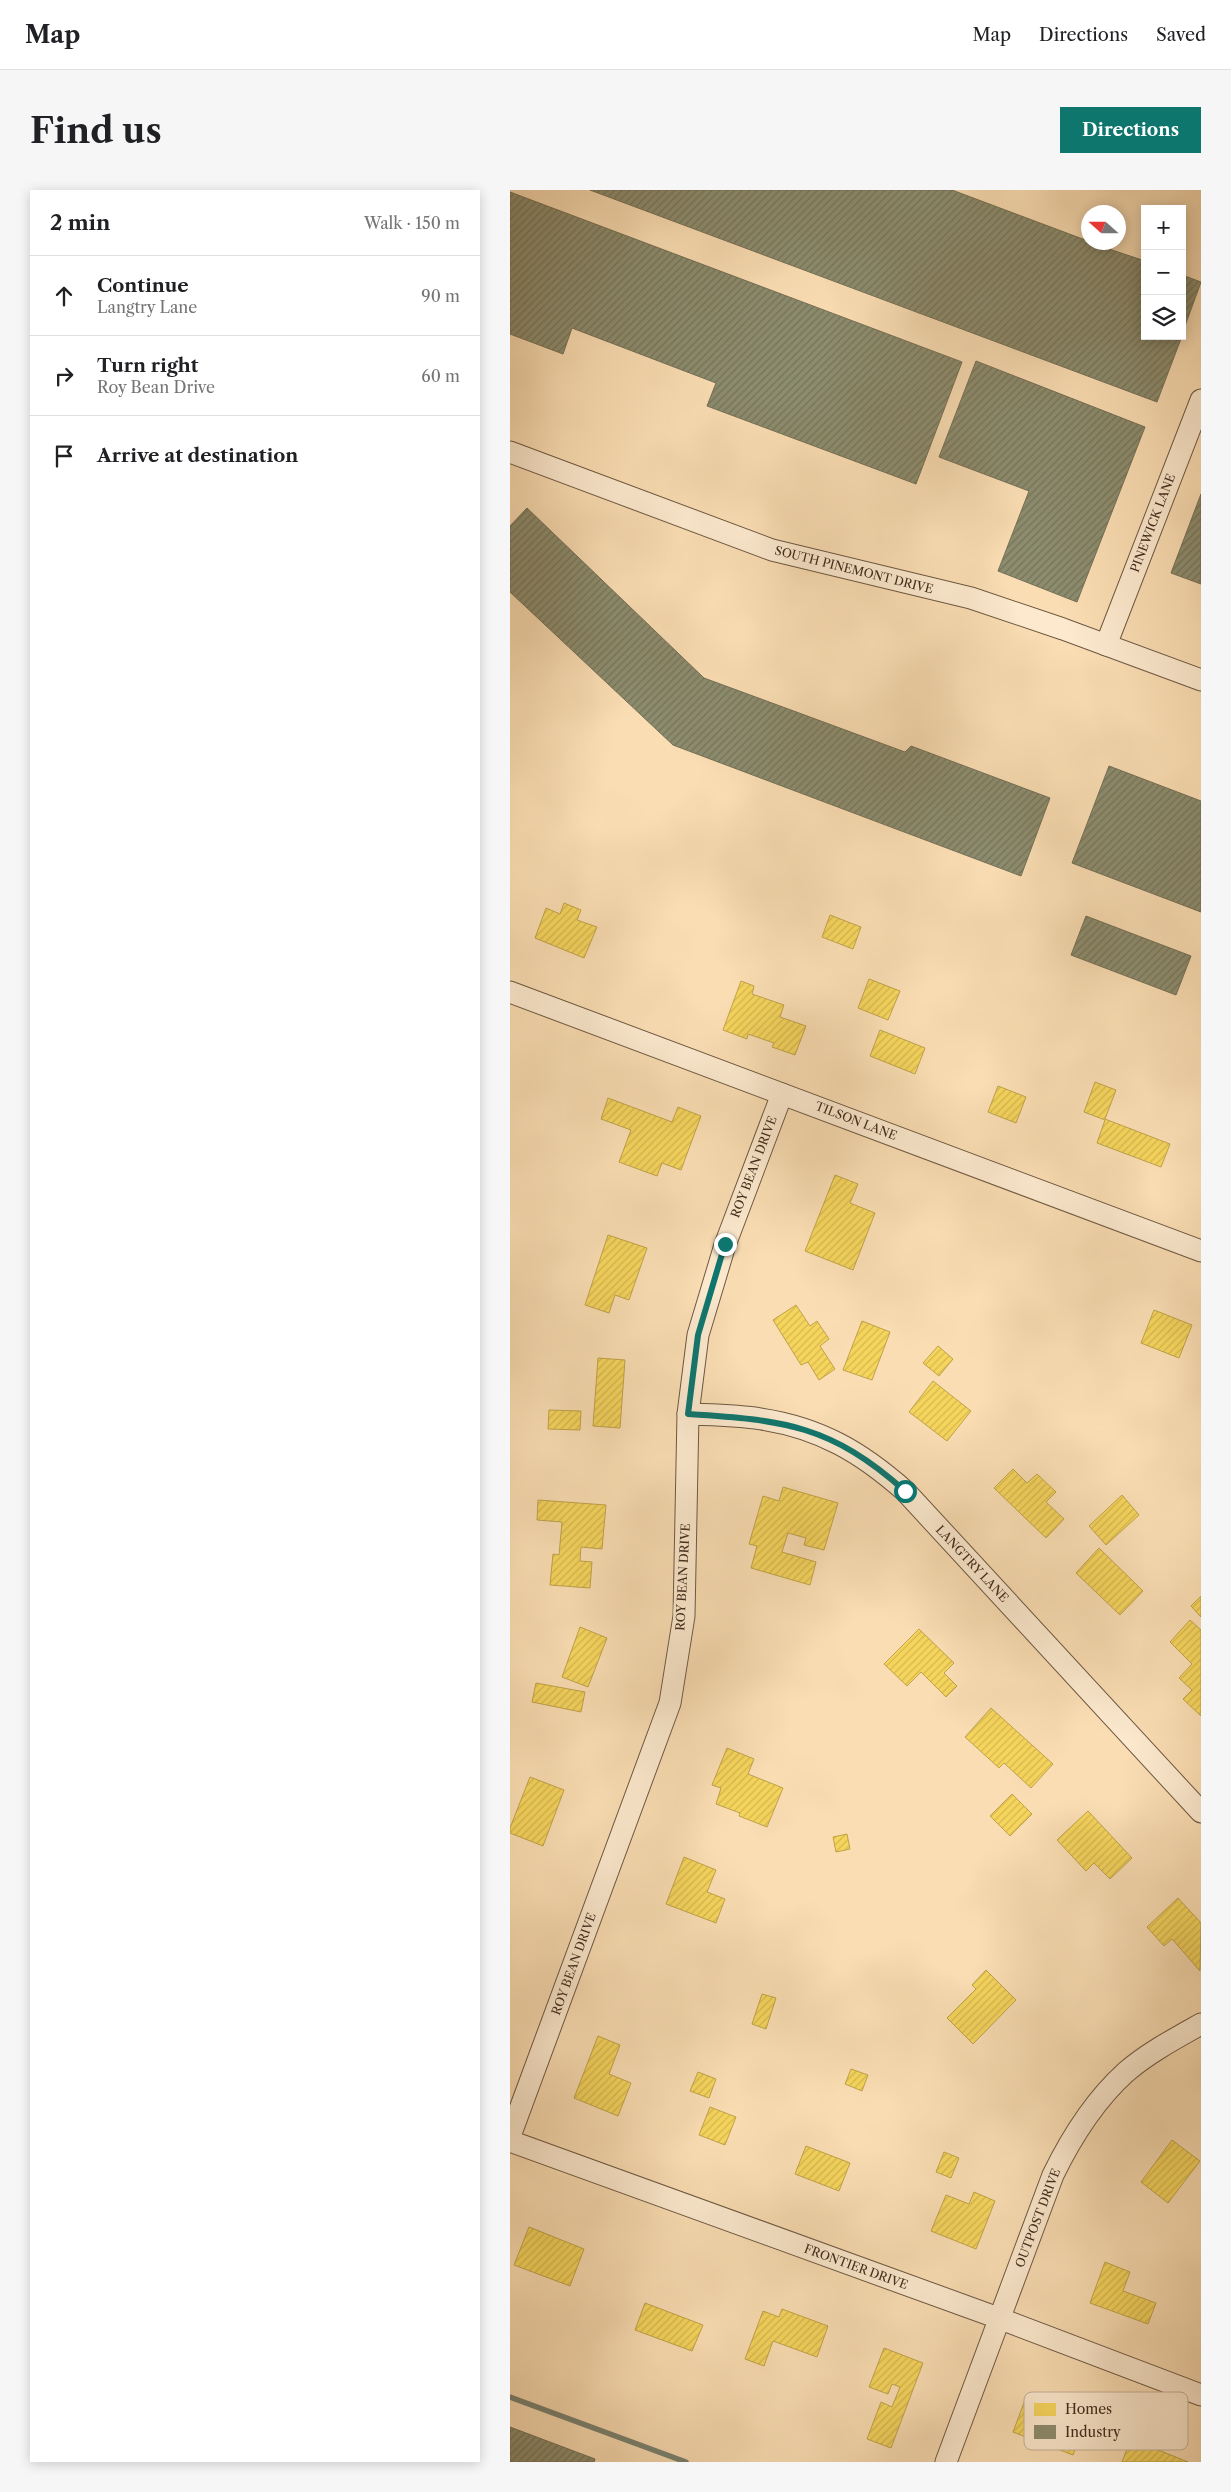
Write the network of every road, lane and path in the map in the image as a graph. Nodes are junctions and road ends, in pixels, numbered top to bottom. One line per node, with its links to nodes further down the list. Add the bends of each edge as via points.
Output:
1 (1201, 400): 3 (street, PINEWICK LANE)
2 (510, 452): 3 (street, SOUTH PINEMONT DRIVE, via 772,550 971,598)
3 (1106, 645): 4 (street, SOUTH PINEMONT DRIVE)
4 (1201, 680)
5 (510, 992): 6 (street, TILSON LANE)
6 (782, 1094): 7 (street, TILSON LANE); 8 (street, ROY BEAN DRIVE, via 710,1290 698,1335)
7 (1201, 1251)
8 (688, 1414): 9 (street, LANGTRY LANE, via 760,1419 790,1426 822,1435 875,1465 905,1491); 11 (street, ROY BEAN DRIVE, via 684,1616 670,1703)
9 (1201, 1812)
10 (1201, 2024): 13 (street, OUTPOST DRIVE, via 1126,2072 1070,2141 1053,2175)
11 (510, 2136)
12 (510, 2141): 13 (street, FRONTIER DRIVE)
13 (1001, 2319): 14 (street, FRONTIER DRIVE); 15 (street, OUTPOST DRIVE)
14 (1201, 2395)
15 (946, 2462)

